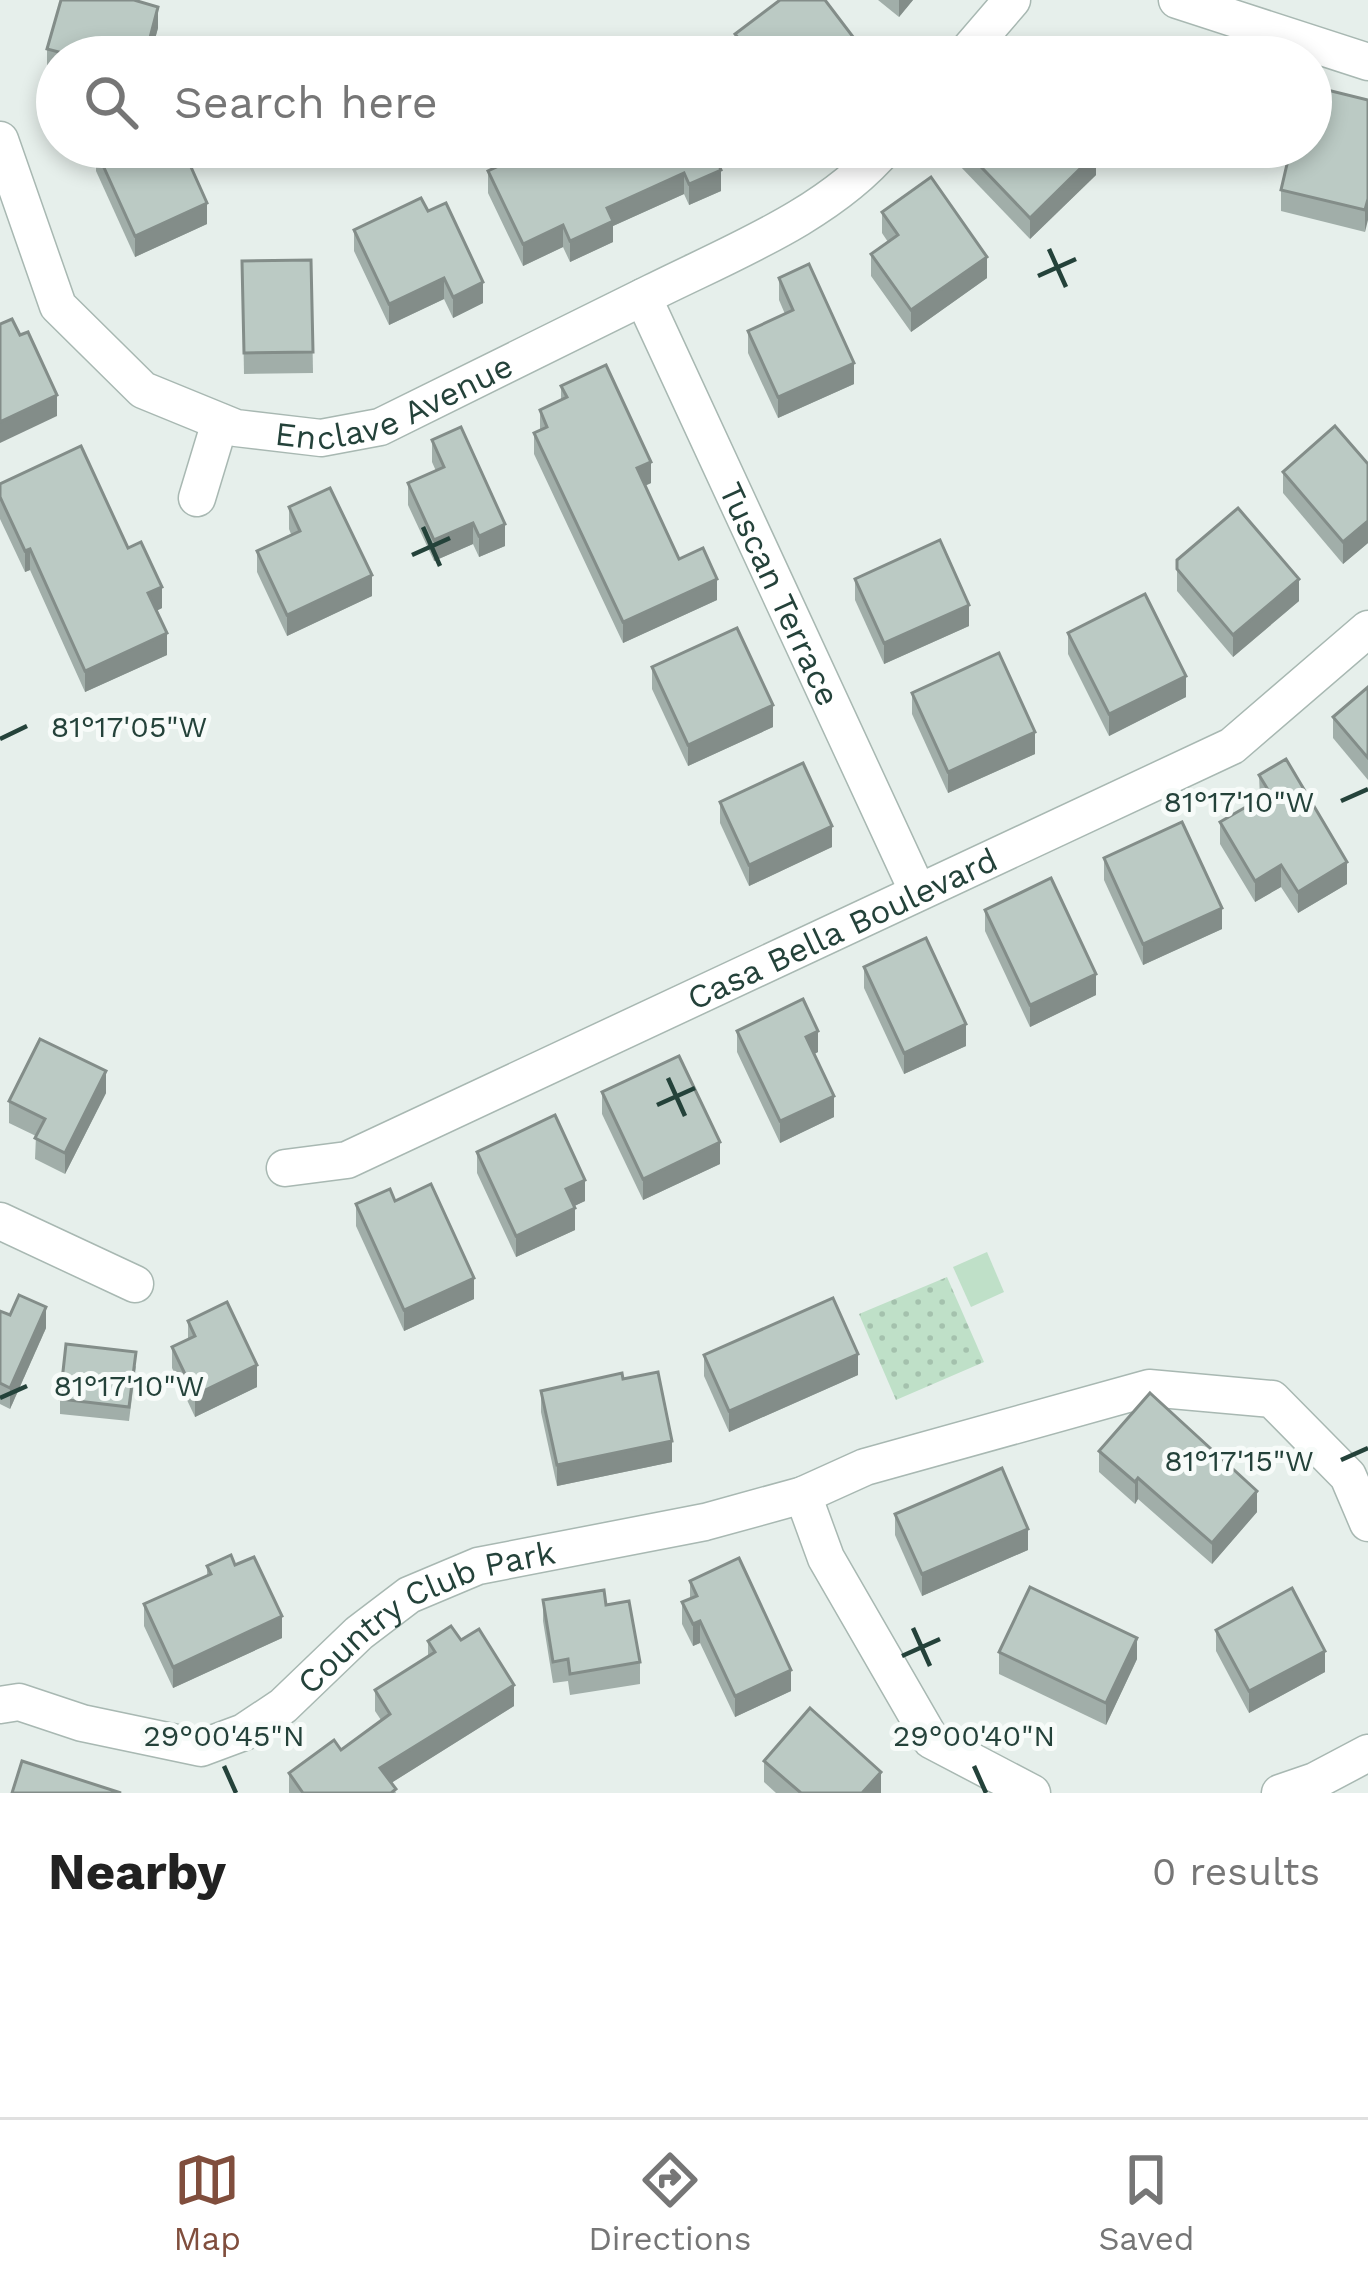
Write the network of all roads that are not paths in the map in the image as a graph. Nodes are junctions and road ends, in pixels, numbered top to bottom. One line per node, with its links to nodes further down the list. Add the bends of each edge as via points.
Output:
1 (1012, 0): 3 (street)
2 (1177, 0): 4 (street)
3 (981, 36)
4 (1288, 36)
5 (1332, 50): 6 (street)
6 (1368, 62)
7 (0, 140): 10 (street, Enclave Avenue, via 58,306 142,390)
8 (868, 168): 9 (street, Enclave Avenue, via 800,214)
9 (643, 297): 10 (street, Enclave Avenue, via 380,427 321,438); 13 (street, Tuscan Terrace)
10 (220, 422): 11 (street)
11 (197, 498)
12 (1368, 629): 13 (street, Casa Bella Boulevard, via 1232,746)
13 (917, 890): 14 (street, Casa Bella Boulevard, via 347,1160)
14 (285, 1168)
15 (0, 1220): 16 (street)
16 (135, 1284)
17 (803, 1495): 18 (street, Country Club Park, via 865,1467 1150,1388 1273,1399 1348,1476); 19 (street, Country Club Park, via 461,1573 409,1595 283,1706 201,1748 19,1702); 21 (street, via 826,1558 932,1740)
18 (1368, 1523)
19 (0, 1705)
20 (1368, 1753): 22 (street)
21 (1032, 1793)
22 (1280, 1793)

